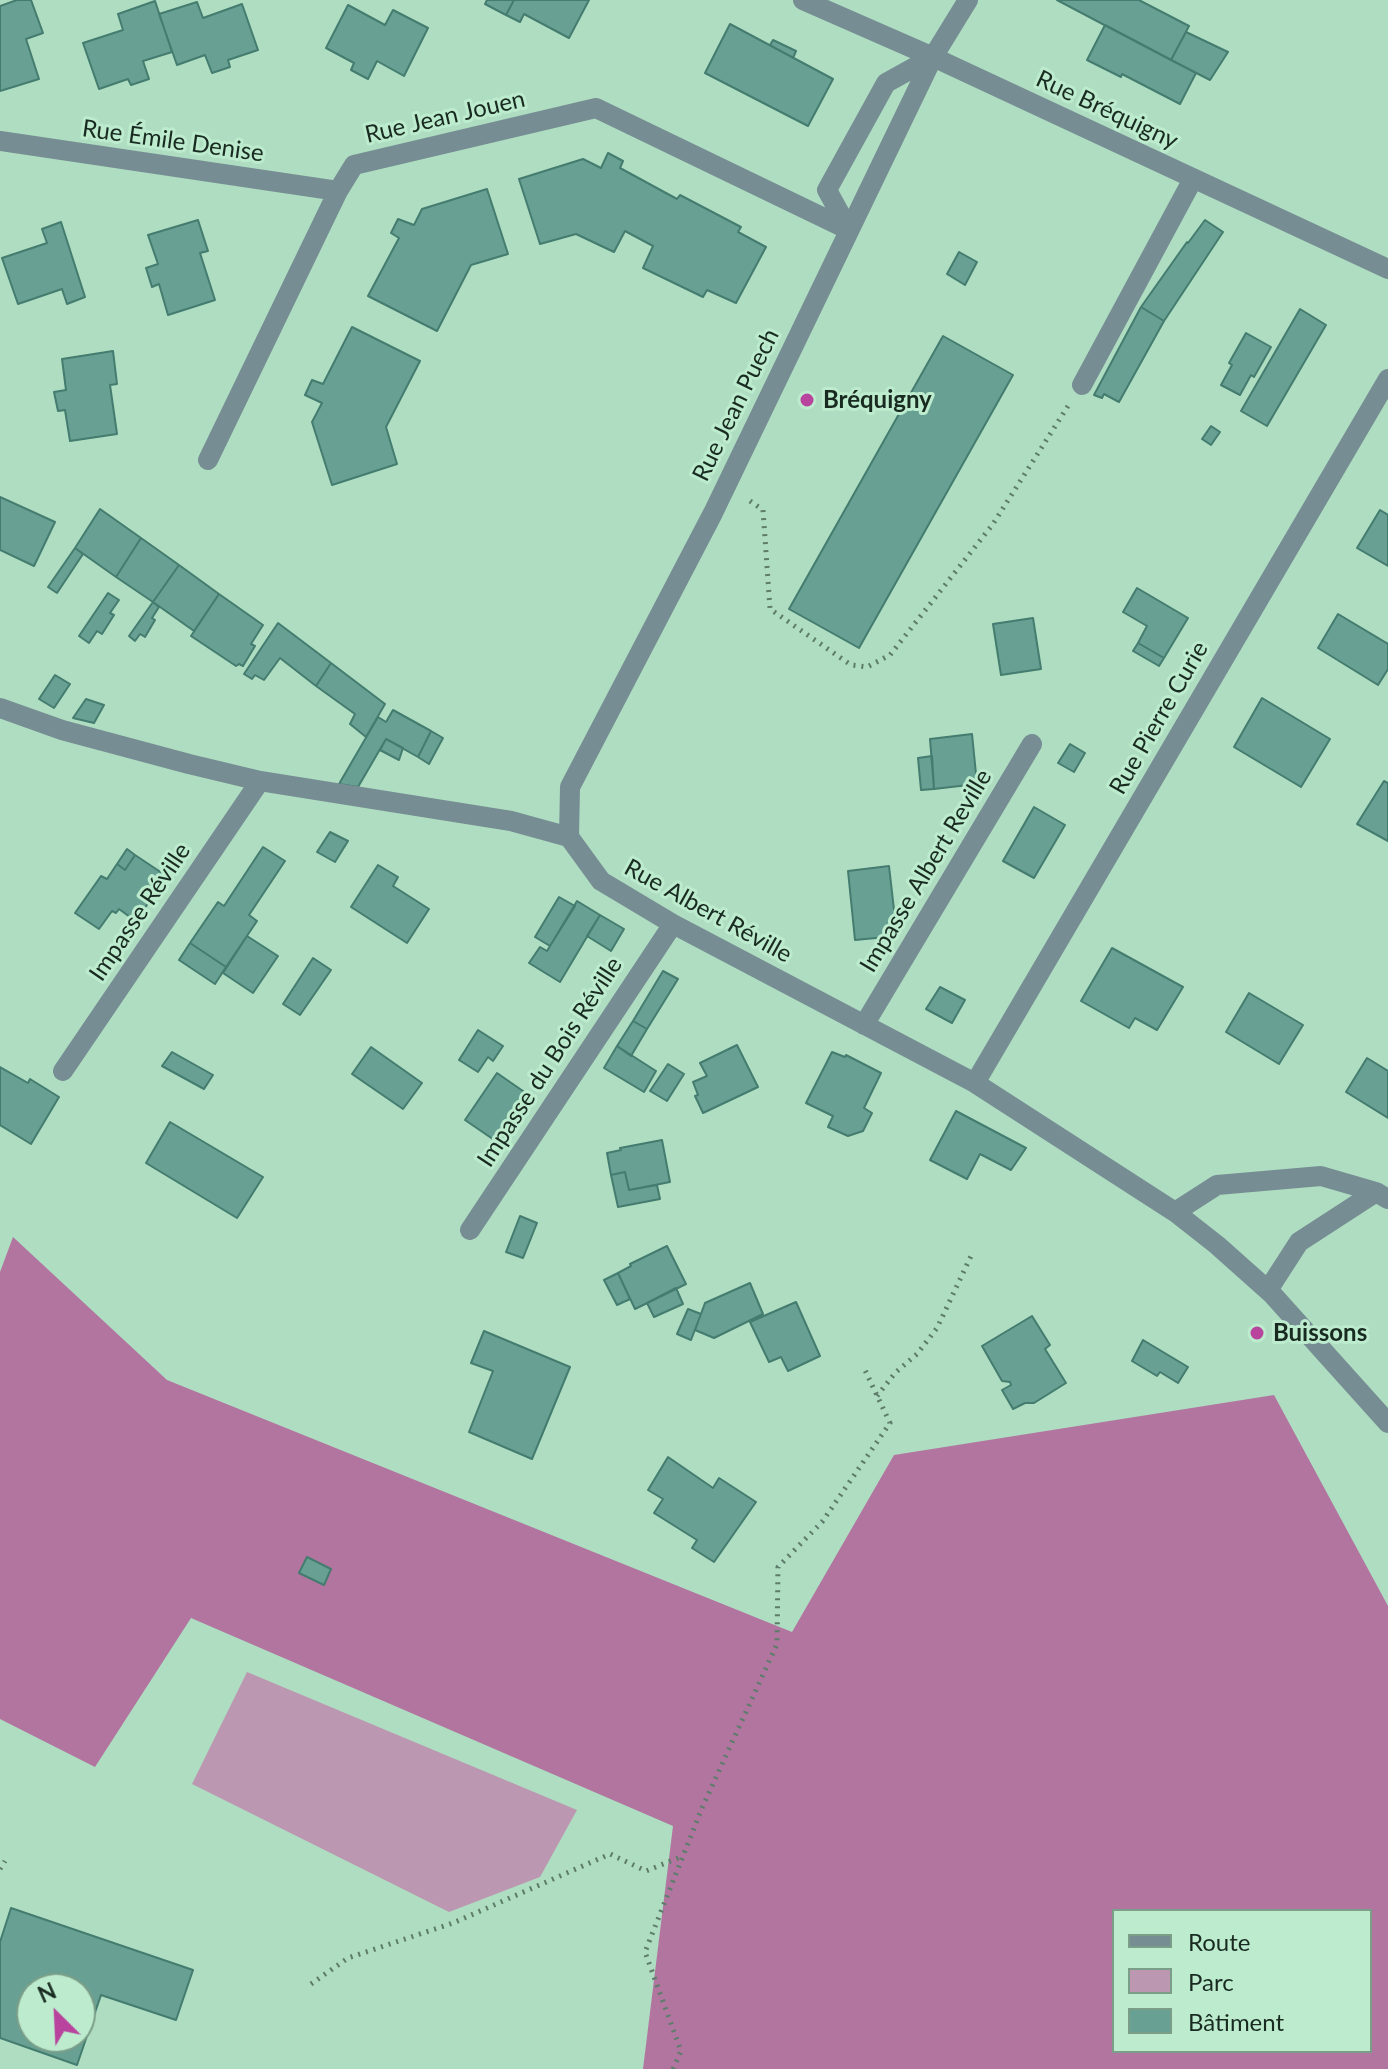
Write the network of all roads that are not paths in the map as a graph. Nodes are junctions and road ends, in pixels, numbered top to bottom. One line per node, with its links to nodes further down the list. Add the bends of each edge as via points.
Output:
1 (803, 0): 3 (street, Rue Bréquigny)
2 (968, 0): 3 (street, Rue Jean Puech)
3 (933, 57): 5 (street, Rue Bréquigny); 7 (street, Rue Jean Puech); 7 (street, via 886,83 827,190)
4 (0, 141): 6 (street, Rue Émile Denise)
5 (1193, 179): 8 (street, Rue Bréquigny); 10 (street)
6 (338, 191): 7 (street, Rue Jean Jouen, via 354,165 596,108); 11 (street, Rue Jean Jouen)
7 (849, 230): 15 (street, Rue Jean Puech, via 713,513 570,787)
8 (1388, 269)
9 (1388, 379): 19 (street, Rue Pierre Curie)
10 (1082, 385)
11 (208, 460)
12 (0, 708): 14 (street, via 62,730)
13 (1032, 744): 17 (street, Impasse Albert Reville)
14 (260, 781): 15 (street, via 511,821); 18 (street, Impasse Réville)
15 (569, 837): 16 (street, Rue Albert Réville, via 601,881)
16 (673, 924): 17 (street, Rue Albert Réville); 22 (street, Impasse du Bois Réville)
17 (864, 1025): 19 (street, Rue Albert Réville)
18 (63, 1071)
19 (975, 1083): 21 (street, Rue Albert Réville)
20 (1382, 1195): 21 (street, via 1321,1176 1217,1185); 23 (street, via 1299,1242)
21 (1175, 1212): 23 (street, Rue Albert Réville)
22 (470, 1230)
23 (1268, 1290): 24 (street, Rue Albert Réville)
24 (1388, 1423)

